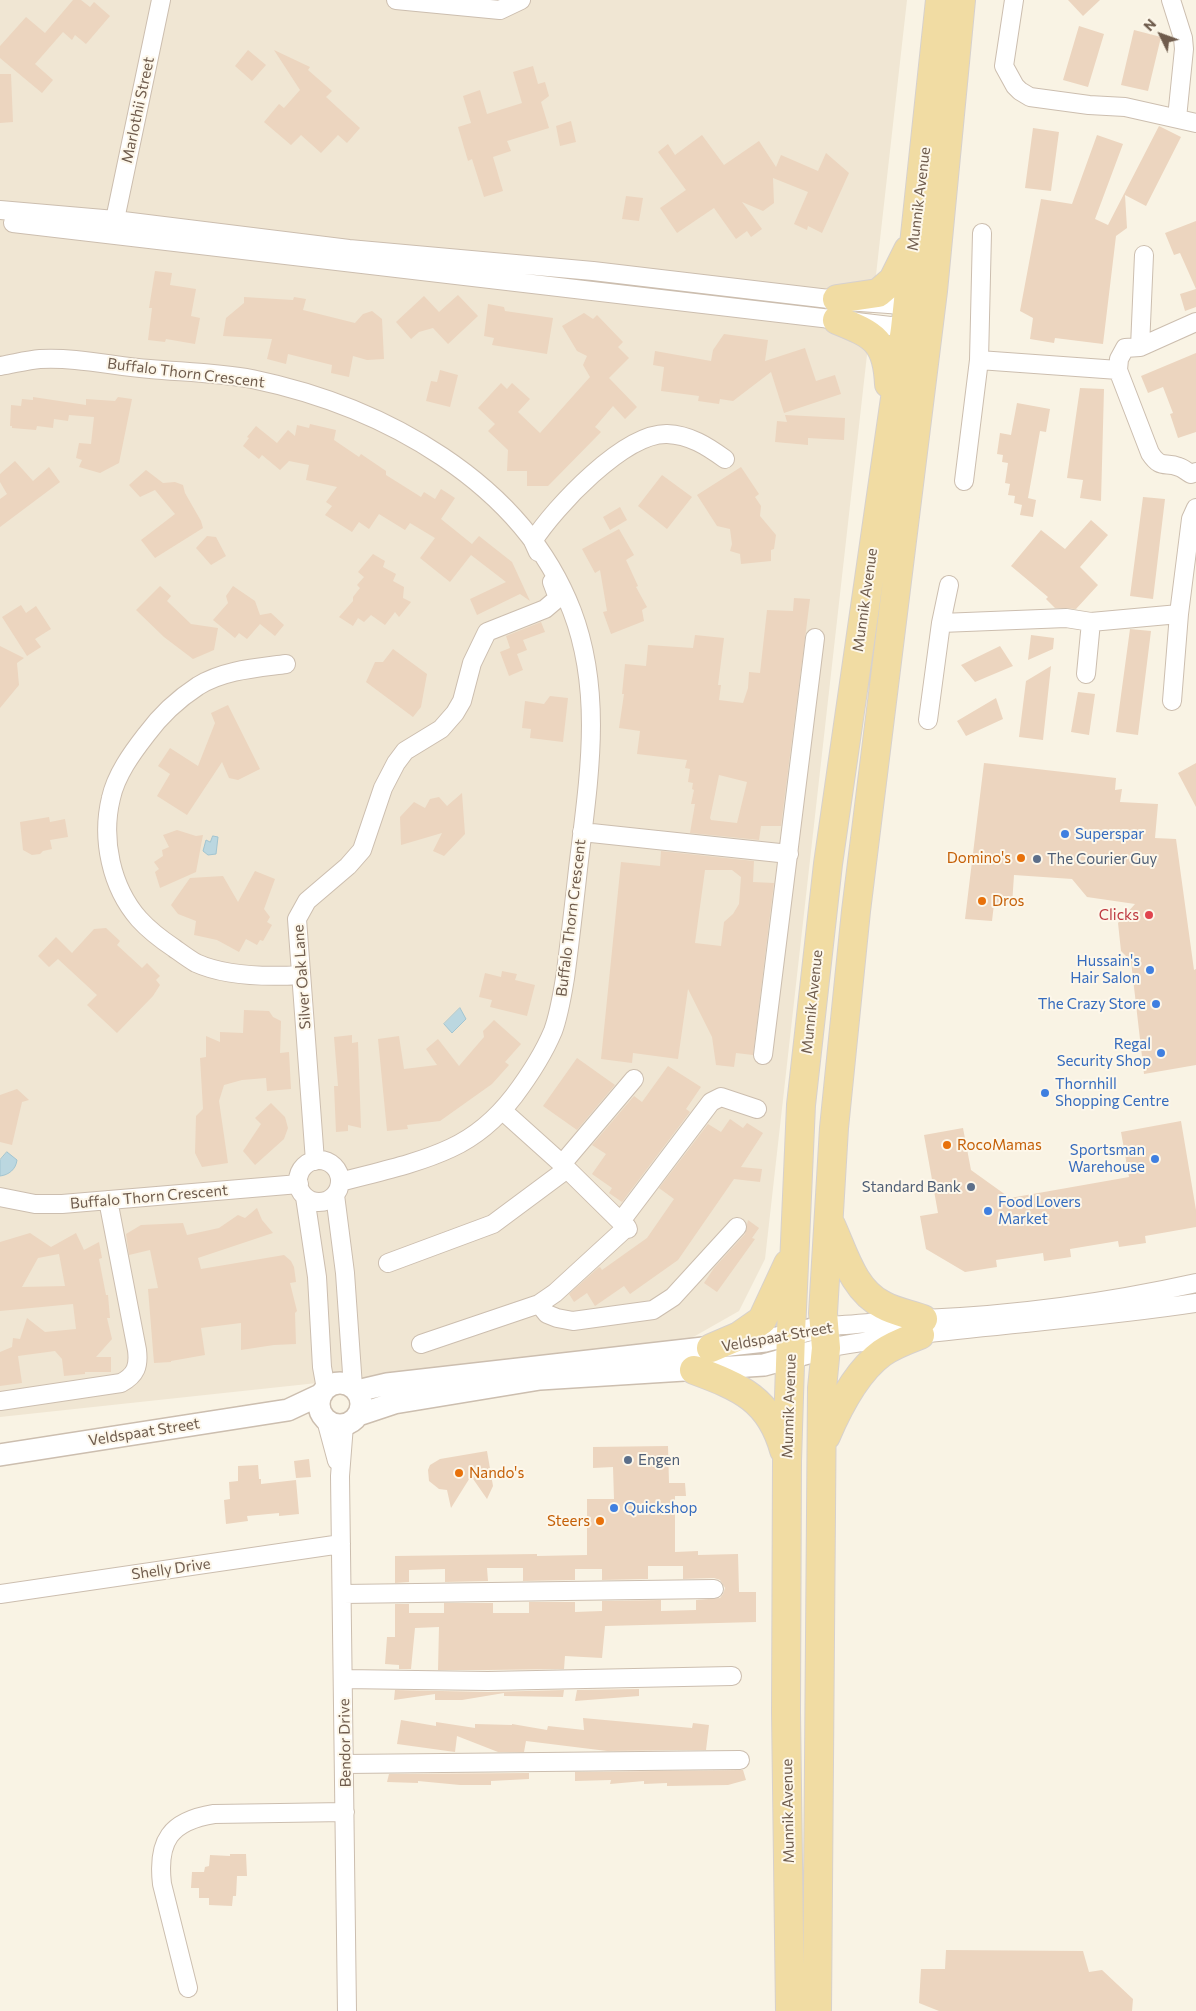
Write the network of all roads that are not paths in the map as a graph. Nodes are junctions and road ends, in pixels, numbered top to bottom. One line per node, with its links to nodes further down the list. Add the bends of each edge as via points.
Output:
1 (161, 0): 12 (street, Marlothii Street)
2 (396, 0): 3 (street, via 500,10)
3 (521, 0)
4 (940, 0): 14 (main road, Munnik Avenue)
5 (961, 0): 19 (main road, Munnik Avenue)
6 (1014, 0): 8 (street, via 1004,66 1020,91 1030,96 1125,107)
7 (1171, 0): 8 (street, via 1184,49)
8 (1177, 118): 9 (street)
9 (1196, 123)
10 (0, 210): 12 (street)
11 (0, 222): 12 (street)
12 (113, 227): 16 (street); 17 (street)
13 (982, 233): 22 (street)
14 (914, 238): 18 (main road, via 899,271 884,289); 19 (main road, Munnik Avenue)
15 (1144, 255): 21 (street)
16 (564, 268): 17 (street); 18 (street)
17 (562, 289): 18 (street)
18 (837, 310): 19 (street); 25 (main road, via 878,341 883,350 889,381)
19 (918, 317): 25 (main road, Munnik Avenue); 54 (main road, Munnik Avenue, via 834,1128)
20 (1196, 322): 21 (street)
21 (1140, 347): 24 (street, via 1124,348)
22 (979, 360): 24 (street); 28 (street)
23 (0, 366): 30 (street, Buffalo Thorn Crescent, via 39,359 94,361 250,379 326,400 364,413 439,454 474,480)
24 (1118, 370): 27 (street, via 1156,462 1178,466 1191,474)
25 (889, 438): 57 (main road, Munnik Avenue, via 825,888 801,1105)
26 (725, 459): 30 (street, via 687,436 665,434 645,439 623,449 607,462 554,512)
27 (1196, 472)
28 (964, 481)
29 (1196, 508): 32 (street, via 1191,519)
30 (534, 541): 40 (street, Buffalo Thorn Crescent, via 558,598 544,609 487,632 472,663 462,701); 41 (street, Buffalo Thorn Crescent, via 572,611 587,669 592,735)
31 (949, 585): 34 (street)
32 (1179, 614): 33 (street); 38 (street)
33 (1091, 622): 34 (street, via 1066,618); 37 (street)
34 (941, 623): 39 (street)
35 (815, 638): 42 (street)
36 (286, 664): 43 (street, via 235,671 199,686 173,705 132,753 121,774 111,797 107,846 124,900 139,920 196,962 214,969 265,977)
37 (1086, 674)
38 (1172, 701)
39 (928, 720)
40 (440, 729): 43 (street, Silver Oak Lane, via 405,751 383,788 362,850 302,907 296,926)
41 (582, 832): 42 (street); 47 (street, Buffalo Thorn Crescent, via 568,957 554,1028 541,1056)
42 (789, 854): 44 (street)
43 (301, 975): 48 (street, Silver Oak Lane)
44 (763, 1055)
45 (634, 1079): 49 (street)
46 (757, 1109): 55 (street, via 721,1097 711,1102)
47 (503, 1111): 49 (street); 50 (street, Buffalo Thorn Crescent, via 478,1133 452,1148)
48 (316, 1161): 50 (street, via 333,1166 340,1176); 51 (street, via 301,1172)
49 (564, 1167): 55 (street); 58 (street, via 493,1224)
50 (338, 1189): 51 (street, via 324,1202 317,1202); 68 (street)
51 (302, 1190): 53 (street, Buffalo Thorn Crescent); 69 (street, via 316,1276)
52 (0, 1197): 53 (street, Buffalo Thorn Crescent, via 35,1204)
53 (108, 1200): 70 (street, via 137,1350 136,1372 121,1383)
54 (829, 1222): 62 (main road, via 854,1277 868,1295); 63 (main road, Munnik Avenue, via 823,1313)
55 (626, 1227): 61 (street)
56 (737, 1227): 61 (street, via 673,1297 653,1310 573,1321 547,1314)
57 (794, 1250): 65 (main road, Munnik Avenue); 66 (main road, via 762,1320 739,1336)
58 (388, 1263)
59 (1196, 1283): 62 (street, Veldspaat Street, via 1142,1295)
60 (1196, 1303): 62 (street, Veldspaat Street, via 1142,1311)
61 (539, 1304): 64 (street)
62 (922, 1327): 63 (street, Veldspaat Street); 73 (main road, via 881,1354 856,1380 835,1414)
63 (825, 1337): 65 (street, Veldspaat Street); 73 (main road, Munnik Avenue)
64 (421, 1344)
65 (790, 1346): 66 (street, Veldspaat Street, via 765,1341); 67 (street, Veldspaat Street, via 764,1366); 75 (main road, Munnik Avenue)
66 (711, 1348): 68 (street, Veldspaat Street)
67 (694, 1370): 72 (street, Veldspaat Street, via 540,1379 394,1403); 75 (main road, via 738,1387 768,1414 780,1435)
68 (355, 1389): 69 (street, via 339,1383); 72 (street, via 361,1399 361,1407)
69 (324, 1392): 71 (street, Veldspaat Street); 72 (street, via 320,1405)
70 (0, 1401)
71 (288, 1410): 72 (street, Veldspaat Street); 74 (street, Veldspaat Street)
72 (338, 1419): 76 (street, Bendor Drive)
73 (822, 1446): 88 (main road, Munnik Avenue)
74 (0, 1454)
75 (787, 1461): 87 (main road, Munnik Avenue)
76 (341, 1544): 78 (street, Shelly Drive); 79 (street, Bendor Drive)
77 (714, 1589): 79 (street)
78 (0, 1594)
79 (343, 1594): 81 (street, Bendor Drive)
80 (732, 1676): 81 (street, via 488,1680)
81 (344, 1678): 83 (street, Bendor Drive)
82 (740, 1760): 83 (street)
83 (345, 1764): 84 (street, Bendor Drive)
84 (345, 1812): 85 (street, via 214,1814 197,1816 174,1831 166,1841 160,1867); 86 (street, Bendor Drive)
85 (188, 1988)
86 (347, 2011)
87 (790, 2011)
88 (816, 2011)

